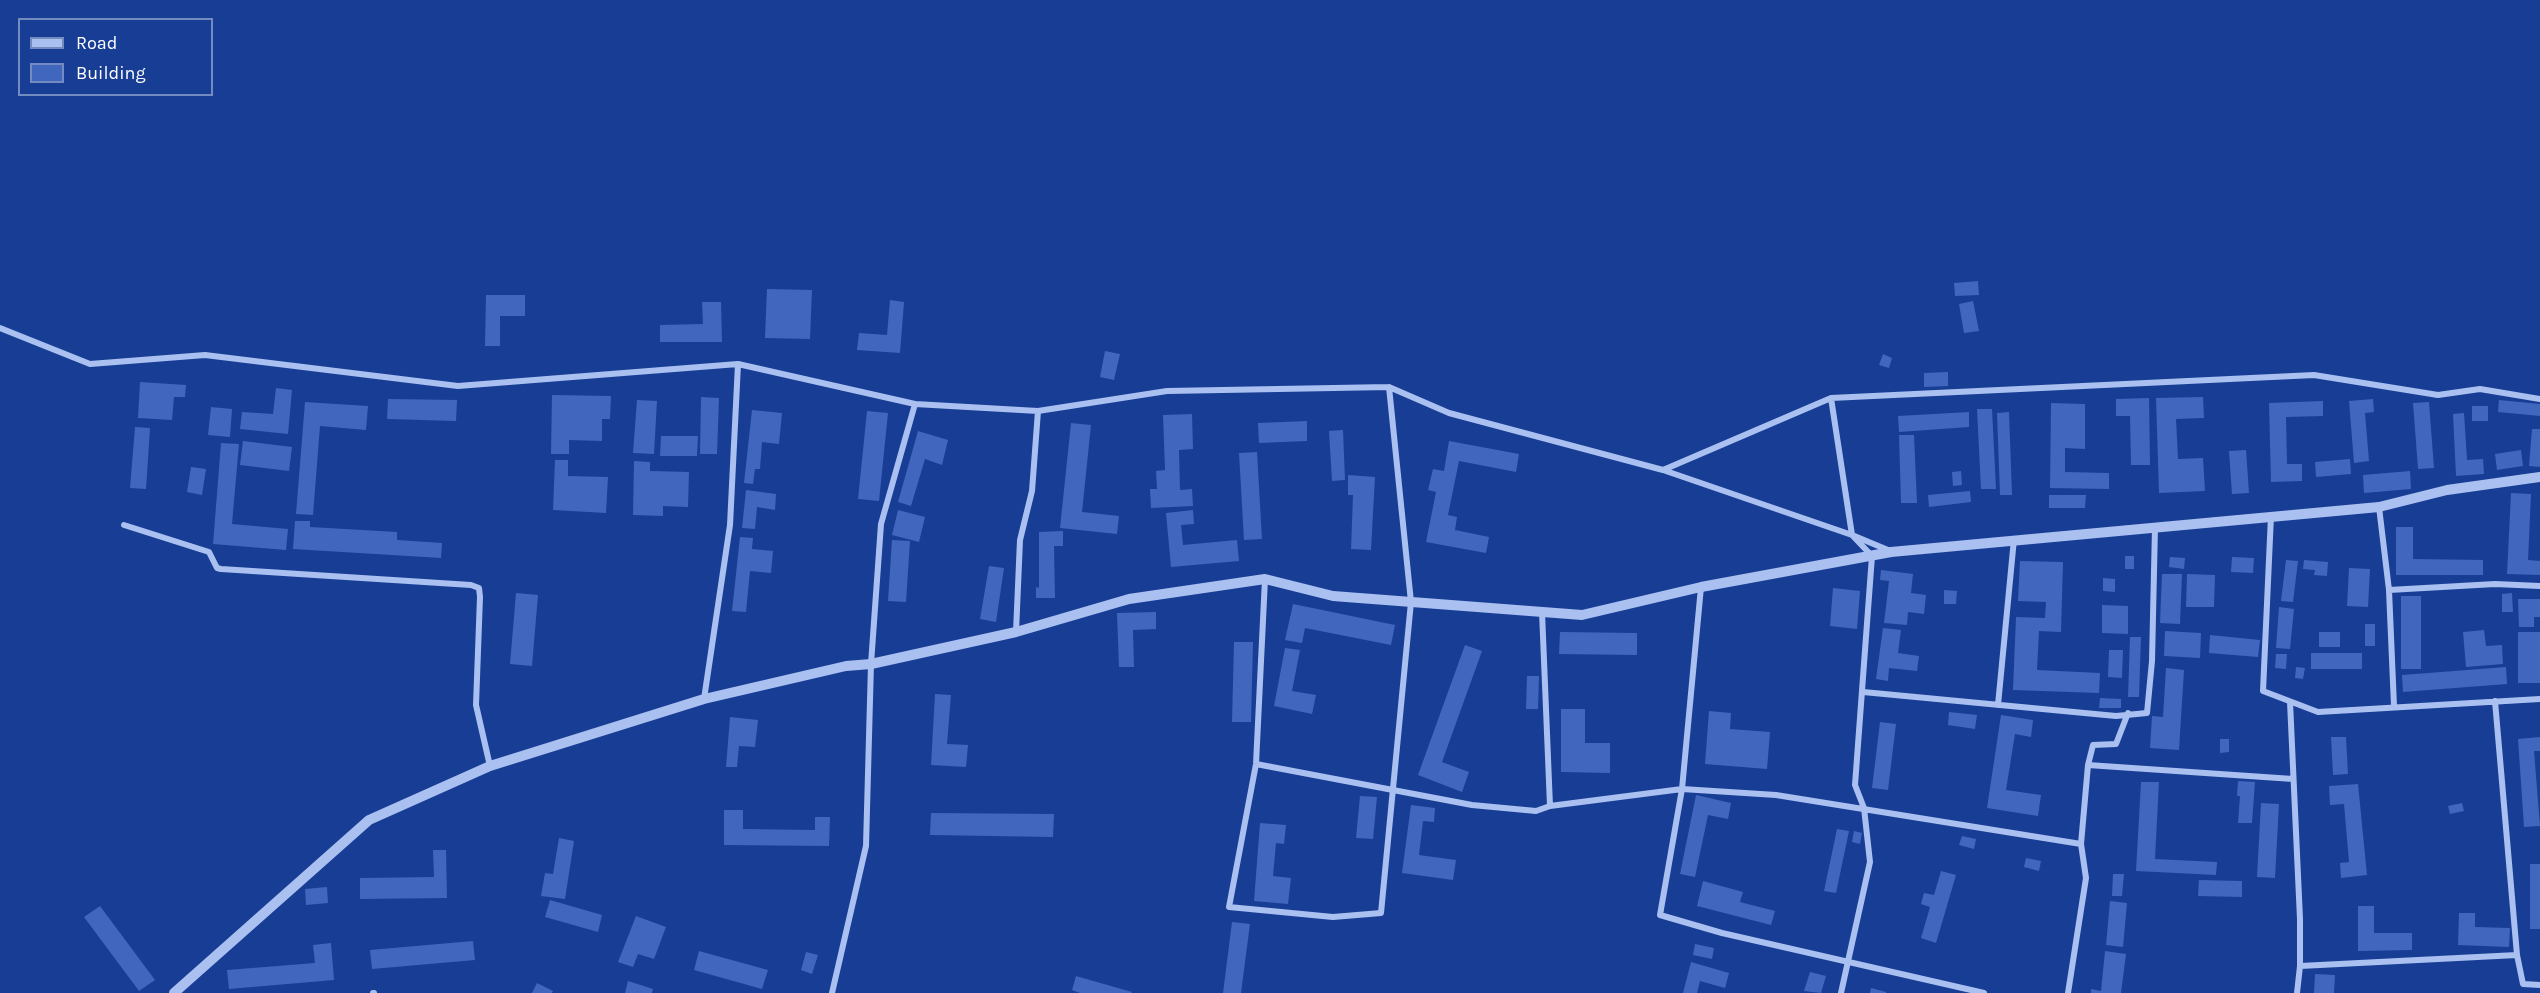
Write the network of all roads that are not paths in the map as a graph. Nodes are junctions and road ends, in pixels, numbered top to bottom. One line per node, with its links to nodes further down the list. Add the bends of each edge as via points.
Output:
1 (0, 328): 2 (street, via 90,364 205,355 458,386)
2 (738, 364): 6 (street); 27 (street, via 730,525)
3 (1389, 387): 7 (street, via 1167,391); 8 (street, via 1449,413); 22 (street)
4 (1831, 398): 5 (street, via 2314,375 2438,395 2480,389); 8 (street); 14 (street)
5 (2540, 399)
6 (915, 404): 7 (street); 25 (street, via 881,524)
7 (1038, 411): 24 (street, via 1032,492 1020,540)
8 (1663, 470): 14 (street)
9 (2540, 477): 10 (street, via 2447,490)
10 (2379, 507): 11 (street); 21 (street)
11 (2271, 516): 13 (street); 30 (street, via 2263,692)
12 (124, 525): 36 (street, via 209,552 221,569 478,588 476,705)
13 (2155, 527): 15 (street); 33 (street, via 2147,713)
14 (1852, 535): 16 (street); 17 (street)
15 (2014, 539): 16 (street); 31 (street)
16 (1892, 552): 17 (street)
17 (1872, 556): 20 (street); 26 (street)
18 (1265, 579): 22 (street, via 1333,596); 24 (street, via 1129,599); 34 (street)
19 (2540, 586): 21 (street, via 2496,584)
20 (1701, 587): 23 (street, via 1582,615); 39 (street)
21 (2389, 590): 32 (street)
22 (1412, 602): 23 (street); 38 (street)
23 (1542, 612): 40 (street)
24 (1016, 632): 25 (street)
25 (871, 664): 27 (street, via 846,666); 48 (street, via 866,846)
26 (1863, 692): 31 (street); 41 (street, via 1855,785)
27 (704, 699): 36 (street)
28 (2540, 699): 29 (street)
29 (2495, 701): 32 (street); 43 (street)
30 (2290, 702): 32 (street, via 2318,712); 37 (street)
31 (1998, 705): 33 (street, via 2116,716)
32 (2394, 706)
33 (2128, 713): 35 (street, via 2116,744 2093,745)
34 (1256, 764): 38 (street); 38 (street, via 1229,907 1333,917 1381,913)
35 (2088, 765): 37 (street); 42 (street)
36 (489, 766): 47 (street, via 369,820)
37 (2294, 779): 45 (street)
38 (1393, 789): 40 (street, via 1472,805 1536,811)
39 (1682, 789): 40 (street); 41 (street, via 1776,795); 44 (street, via 1660,915)
40 (1550, 806)
41 (1864, 808): 42 (street); 44 (street, via 1870,862)
42 (2081, 844): 51 (street, via 2086,878)
43 (2517, 955): 45 (street); 46 (street, via 2523,984)
44 (1847, 962): 49 (street); 50 (street)
45 (2300, 966): 52 (street)
46 (2540, 985)
47 (174, 993)
48 (832, 993)
49 (1841, 993)
50 (1984, 993)
51 (2068, 993)
52 (2297, 993)

